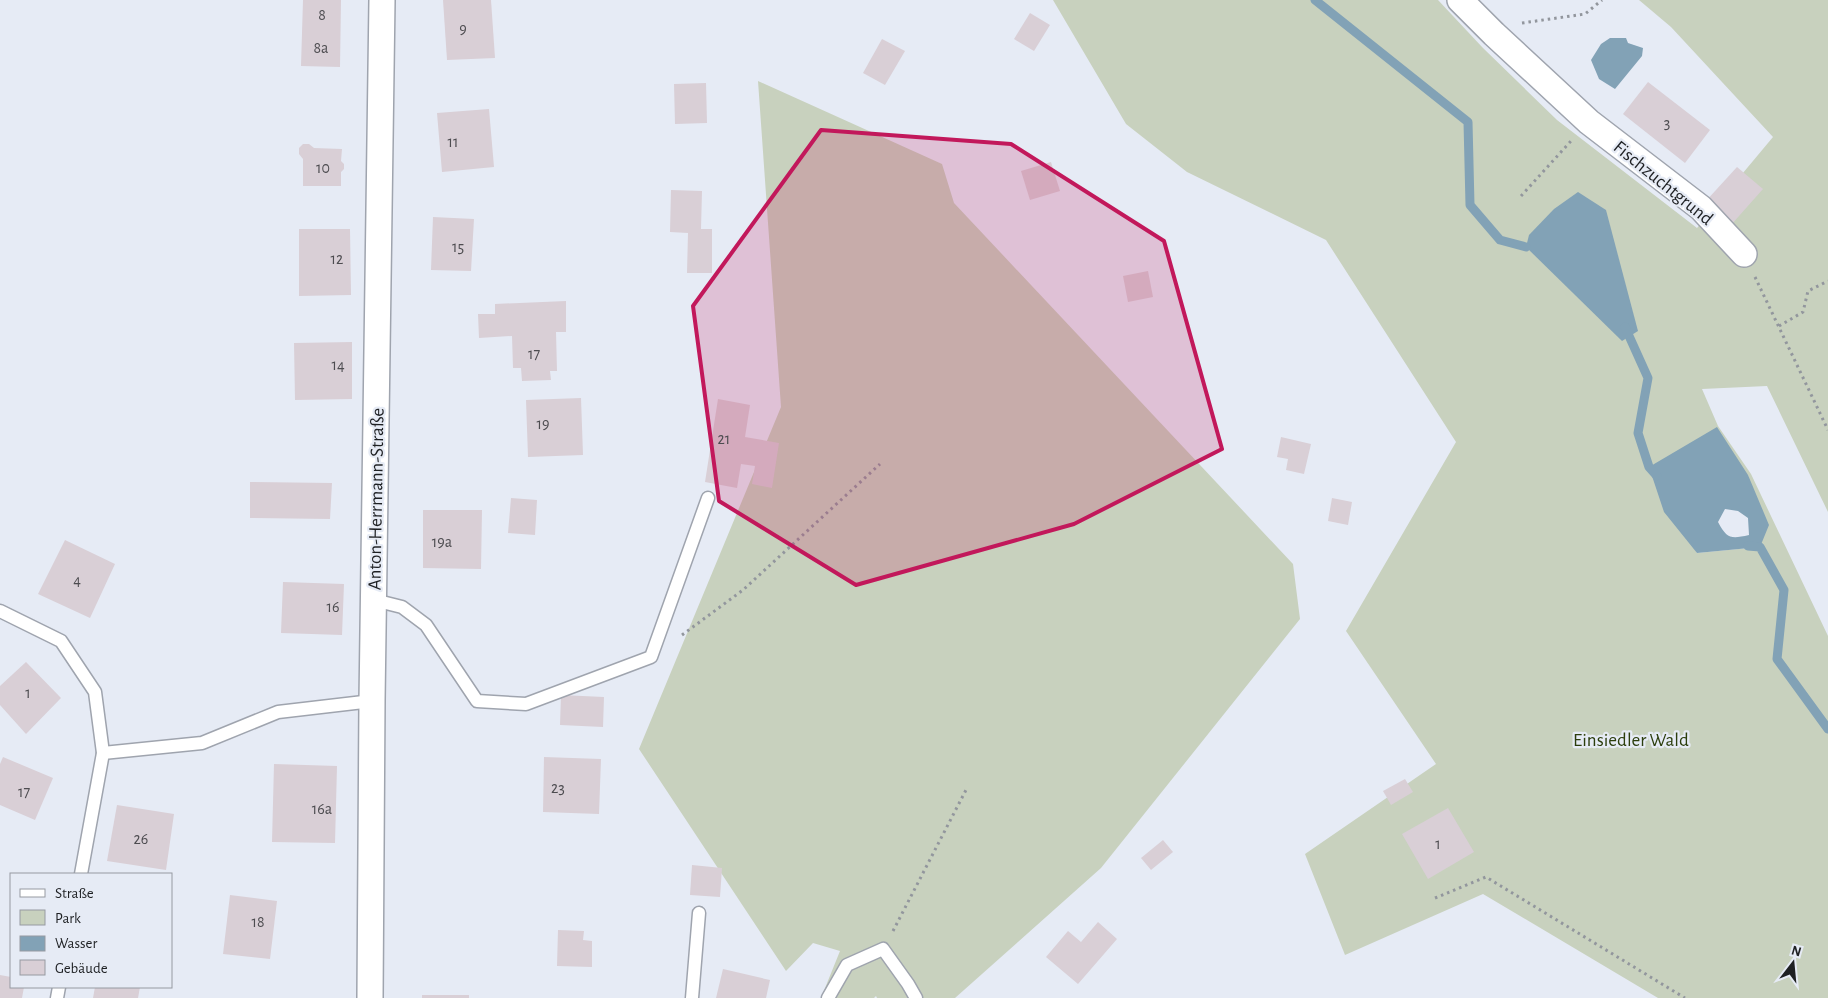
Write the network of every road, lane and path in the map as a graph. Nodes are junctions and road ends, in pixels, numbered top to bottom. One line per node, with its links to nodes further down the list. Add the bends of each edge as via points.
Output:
1 (382, 0): 13 (street, Anton-Herrmann-Straße)
2 (1460, 0): 4 (street, Fischzuchtgrund)
3 (1602, 0): 4 (path, via 1585,14 1514,24)
4 (1494, 34): 5 (street, Fischzuchtgrund)
5 (1589, 122): 6 (path); 7 (street, Fischzuchtgrund, via 1702,208)
6 (1521, 196)
7 (1744, 254): 9 (path)
8 (1828, 281): 9 (path, via 1808,291 1803,312)
9 (1779, 326): 10 (path)
10 (1828, 430)
11 (880, 464): 15 (path, via 743,590)
12 (708, 498): 15 (lane)
13 (374, 600): 15 (lane, via 402,607 426,625 476,701 526,704); 16 (street, Anton-Herrmann-Straße)
14 (0, 611): 17 (lane, via 61,641 95,692)
15 (651, 657)
16 (372, 701): 17 (lane, via 278,712 202,743); 23 (street, Anton-Herrmann-Straße)
17 (103, 753): 19 (lane)
18 (967, 788): 22 (path)
19 (80, 873)
20 (1435, 898): 27 (path, via 1486,877)
21 (699, 913): 24 (lane)
22 (883, 950): 25 (lane, via 847,965); 26 (lane)
23 (370, 998)
24 (692, 998)
25 (828, 998)
26 (916, 998)
27 (1685, 998)

